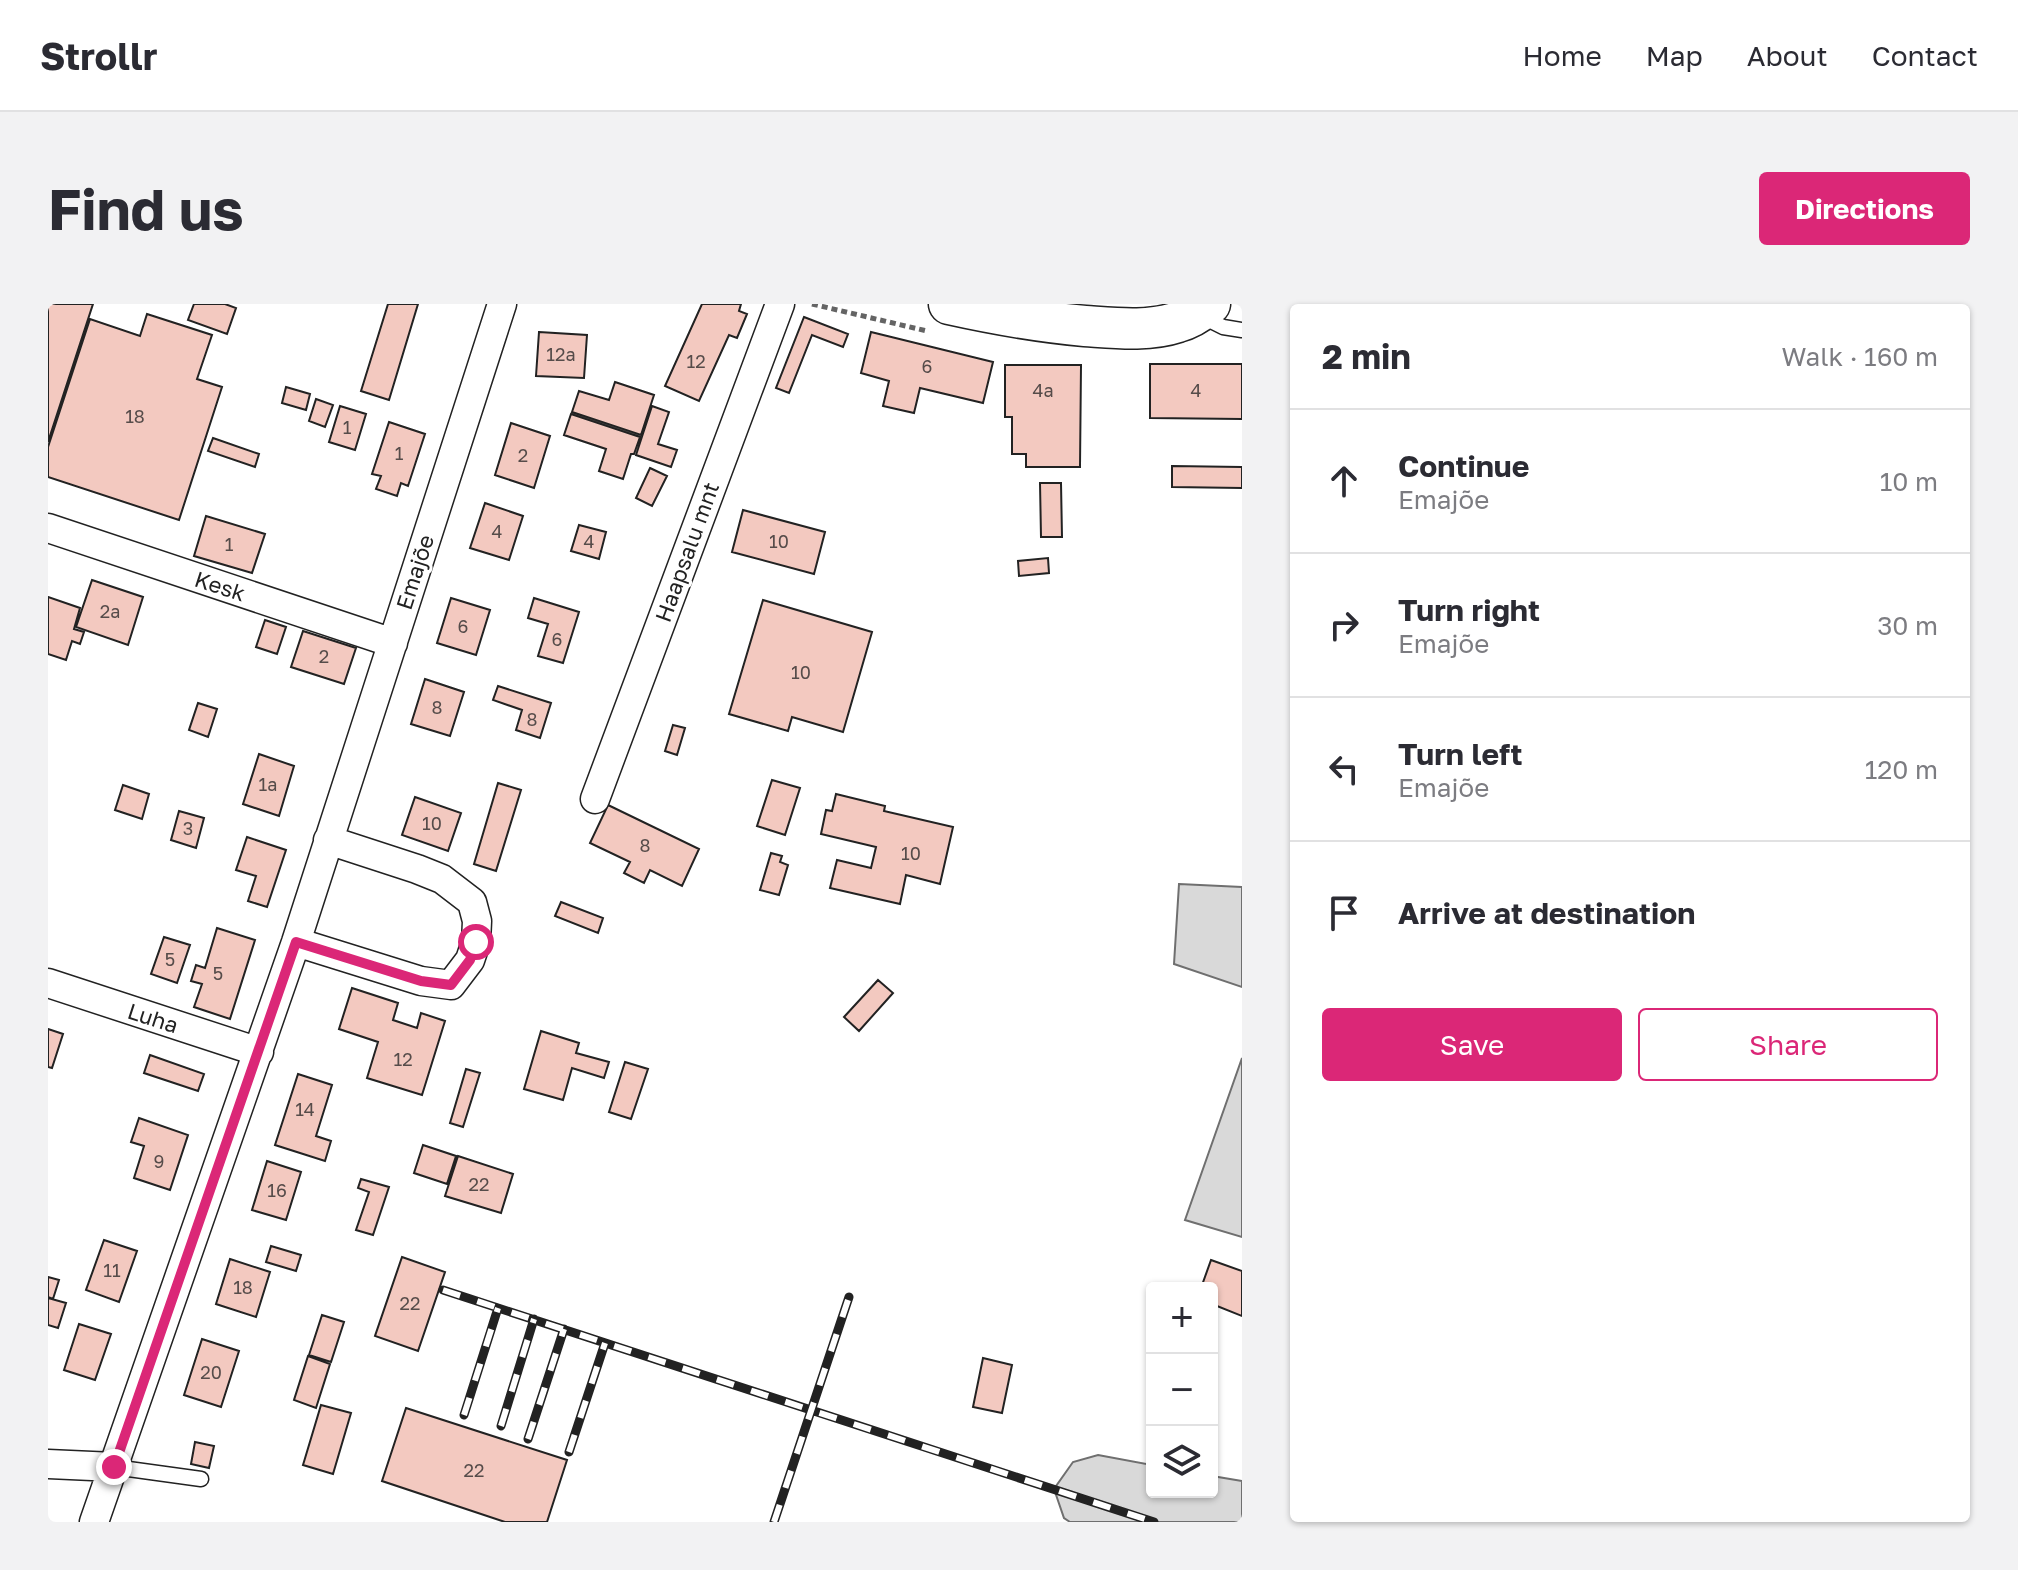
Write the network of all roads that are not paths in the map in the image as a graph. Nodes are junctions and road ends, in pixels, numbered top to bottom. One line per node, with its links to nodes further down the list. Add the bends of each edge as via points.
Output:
1 (502, 304): 7 (street, Emajõe)
2 (780, 304): 8 (street, Haapsalu mnt)
3 (949, 304): 4 (main road, via 1050,323 1119,329 1177,323)
4 (1204, 309): 5 (lane, via 1223,327)
5 (1242, 330)
6 (48, 528): 7 (street, Kesk)
7 (393, 643): 9 (street, Emajõe)
8 (595, 799)
9 (328, 840): 10 (street, Emajõe); 10 (street, via 442,879 472,902 476,942 451,985 421,981)
10 (296, 942): 12 (street, Emajõe)
11 (48, 983): 12 (street, Luha)
12 (259, 1052): 14 (street, Emajõe)
13 (48, 1464): 14 (street)
14 (114, 1467): 15 (lane); 16 (street, Emajõe)
15 (201, 1479)
16 (94, 1522)

